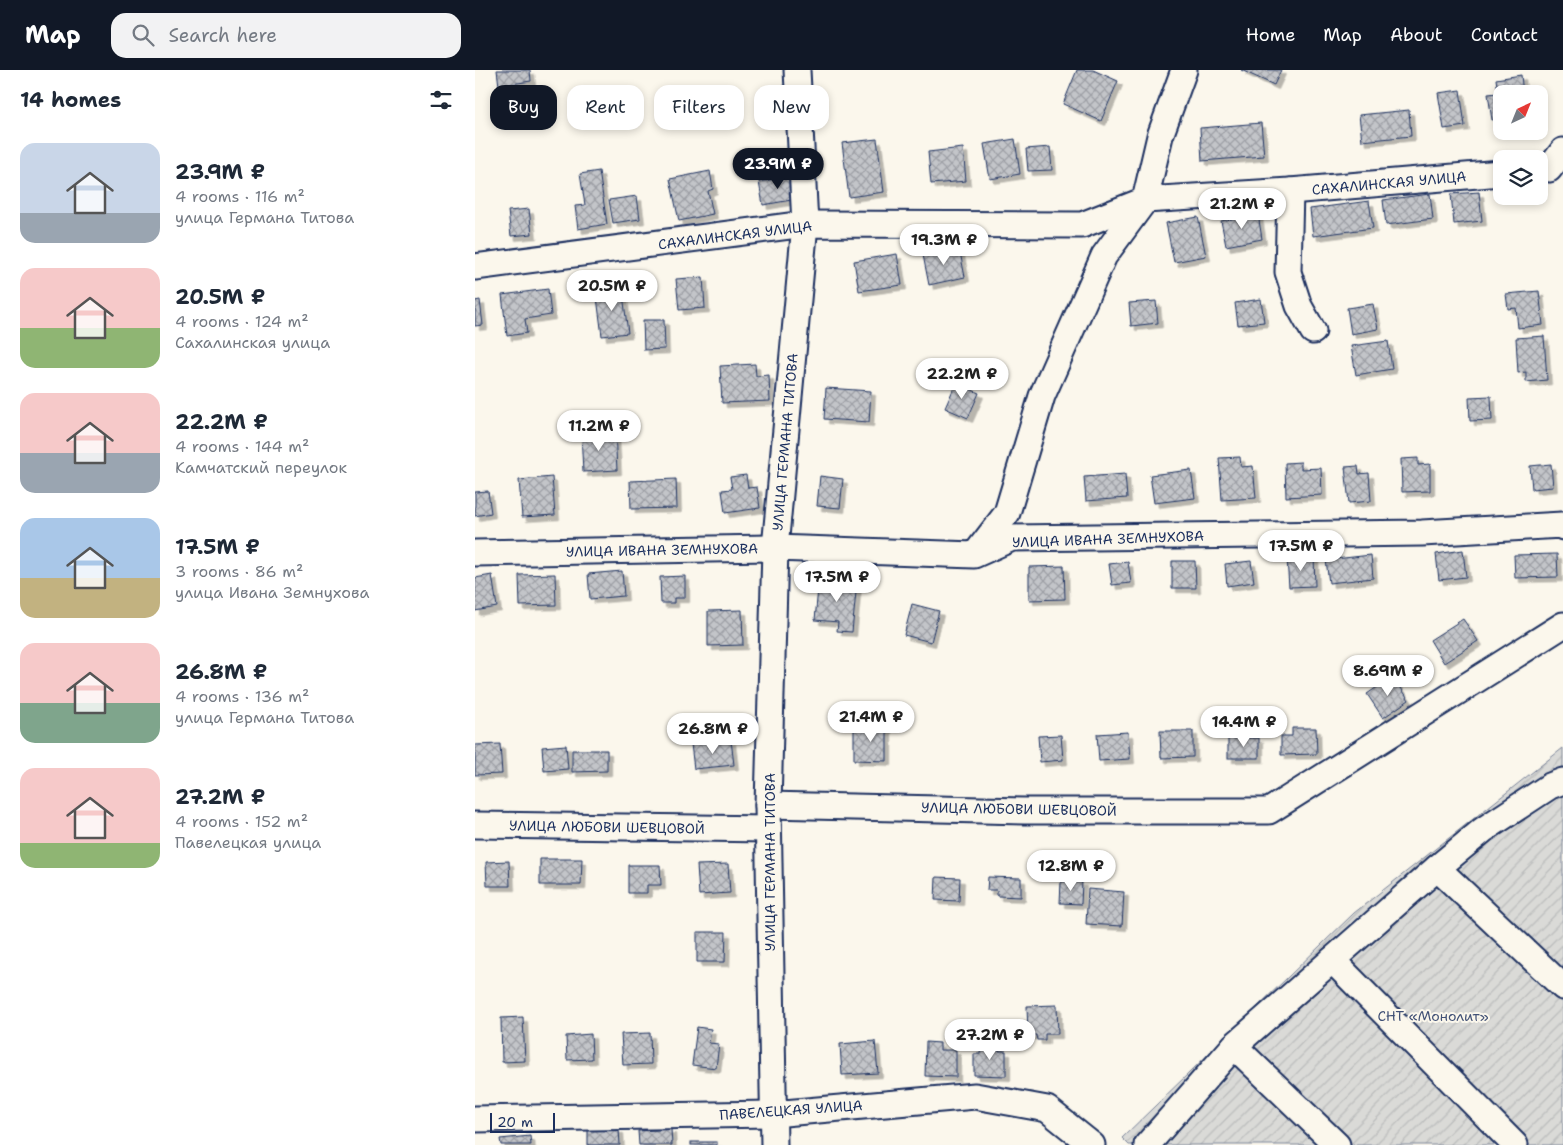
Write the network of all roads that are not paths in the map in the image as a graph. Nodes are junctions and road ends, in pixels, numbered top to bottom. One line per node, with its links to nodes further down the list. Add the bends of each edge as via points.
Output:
1 (797, 70): 6 (street, УЛИЦА ГЕРМАНА ТИТОВА)
2 (1184, 70): 5 (street, via 1160,136)
3 (1493, 174): 4 (street, САХАЛИНСКАЯ УЛИЦА)
4 (1290, 191): 5 (street, САХАЛИНСКАЯ УЛИЦА); 8 (street, via 1288,272 1299,306)
5 (1145, 200): 6 (street, САХАЛИНСКАЯ УЛИЦА, via 1082,225); 12 (street, via 1104,256 1042,396 1007,513)
6 (805, 224): 7 (street, САХАЛИНСКАЯ УЛИЦА); 10 (street, УЛИЦА ГЕРМАНА ТИТОВА)
7 (475, 268)
8 (1313, 331)
9 (1563, 525): 12 (street, УЛИЦА ИВАНА ЗЕМНУХОВА, via 1422,533 1012,538)
10 (775, 548): 11 (street, УЛИЦА ИВАНА ЗЕМНУХОВА); 12 (street, УЛИЦА ИВАНА ЗЕМНУХОВА); 15 (street, УЛИЦА ГЕРМАНА ТИТОВА)
11 (475, 553)
12 (974, 556)
13 (1563, 625): 15 (street, УЛИЦА ЛЮБОВИ ШЕВЦОВОЙ, via 1269,811 1025,811)
14 (1559, 788): 18 (street, via 1483,830)
15 (768, 804): 17 (street, УЛИЦА ГЕРМАНА ТИТОВА)
16 (475, 825): 17 (street, УЛИЦА ЛЮБОВИ ШЕВЦОВОЙ)
17 (768, 829): 22 (street, УЛИЦА ГЕРМАНА ТИТОВА)
18 (1437, 868): 19 (street); 20 (street)
19 (1332, 960): 21 (street); 28 (street)
20 (1563, 987)
21 (1234, 1046): 26 (street); 27 (street)
22 (773, 1114): 23 (street, ПАВЕЛЕЦКАЯ УЛИЦА); 24 (street, УЛИЦА ГЕРМАНА ТИТОВА); 25 (street, ПАВЕЛЕЦКАЯ УЛИЦА, via 975,1096 1047,1109)
23 (475, 1119)
24 (774, 1145)
25 (1093, 1145)
26 (1147, 1145)
27 (1337, 1145)
28 (1515, 1145)

